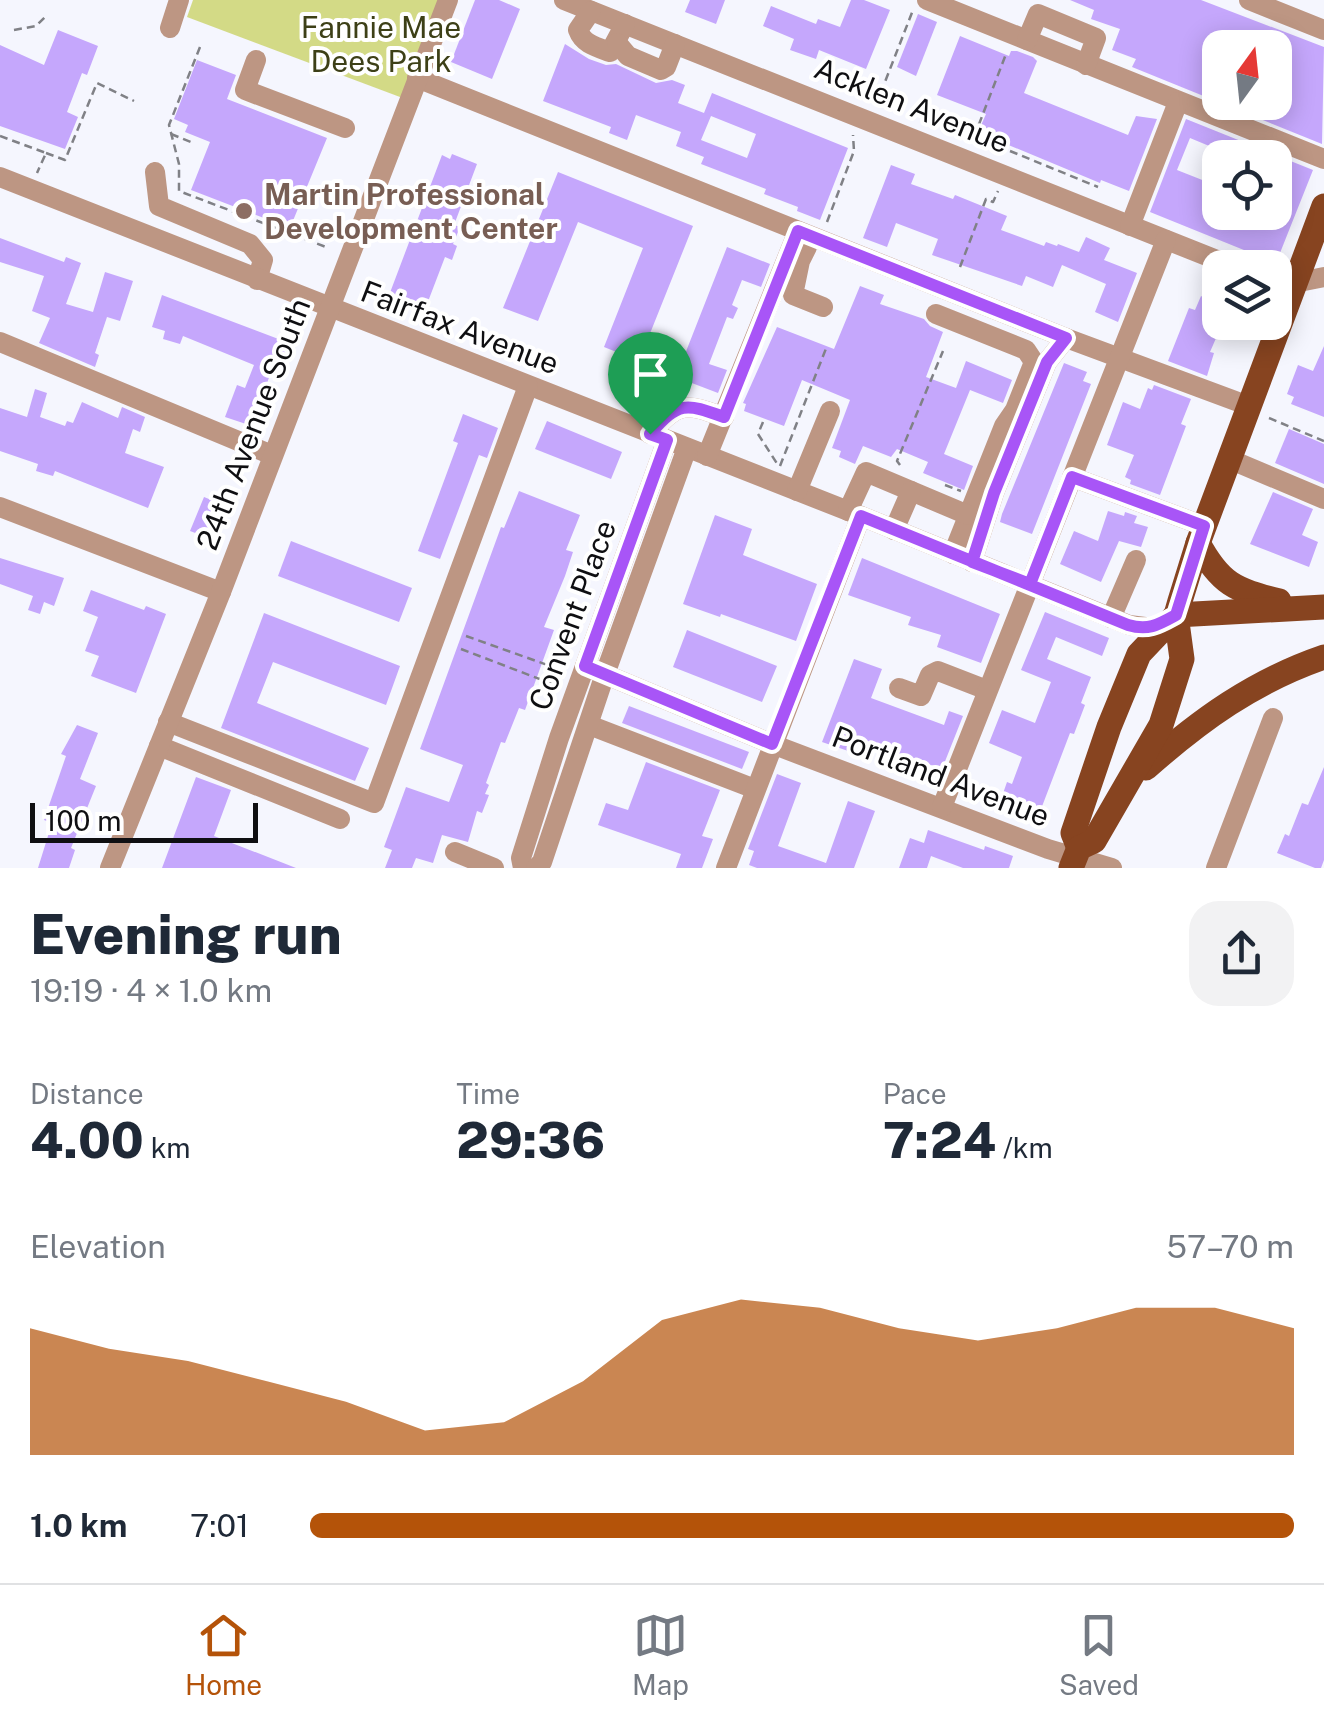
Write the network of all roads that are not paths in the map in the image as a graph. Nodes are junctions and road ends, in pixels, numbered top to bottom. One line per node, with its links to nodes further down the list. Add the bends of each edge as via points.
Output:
1 (179, 0): 7 (street)
2 (448, 0): 12 (street, 24th Avenue South)
3 (564, 0): 6 (street, Acklen Avenue)
4 (1249, 0): 8 (street)
5 (921, 4): 13 (street)
6 (591, 10): 9 (street, Acklen Avenue); 9 (street, via 578,30 582,40 610,52)
7 (170, 28)
8 (1324, 30)
9 (621, 34): 10 (street, Acklen Avenue); 10 (street, via 628,56 661,70)
10 (675, 44): 19 (street, Acklen Avenue)
11 (256, 60): 14 (street, via 245,90)
12 (417, 78): 20 (street); 28 (street, 24th Avenue South)
13 (1178, 102): 15 (street); 19 (street)
14 (345, 128)
15 (1324, 159)
16 (156, 172): 25 (street, via 159,206 250,244 262,260)
17 (0, 178): 25 (street, Fairfax Avenue)
18 (1323, 212): 23 (main road)
19 (1130, 226): 21 (street, Acklen Avenue)
20 (812, 231): 27 (street, via 793,295); 30 (street); 39 (street)
21 (1166, 240): 22 (street, Acklen Avenue); 35 (street)
22 (1202, 254)
23 (1292, 268)
24 (1324, 276): 26 (street)
25 (258, 280): 28 (street, Fairfax Avenue)
26 (1292, 281)
27 (823, 307)
28 (329, 308): 36 (street, Fairfax Avenue); 41 (street, 24th Avenue South)
29 (936, 314): 34 (street)
30 (1036, 326): 31 (street); 34 (street)
31 (1066, 338): 35 (street); 53 (street, via 1047,362)
32 (1273, 340): 38 (main road)
33 (0, 342): 41 (street)
34 (1026, 350): 50 (street, via 1034,362)
35 (1118, 357): 38 (street); 44 (street)
36 (528, 386): 40 (street, Fairfax Avenue); 66 (street, via 374,802)
37 (830, 411): 45 (street)
38 (1259, 412): 43 (main road)
39 (724, 417): 40 (street, via 680,406 665,417); 42 (street)
40 (668, 441): 42 (street, Fairfax Avenue); 61 (street, Convent Place); 62 (street, Convent Place)
41 (272, 455): 56 (street, 24th Avenue South)
42 (708, 456): 45 (street, Fairfax Avenue)
43 (1229, 459): 47 (street); 52 (main road)
44 (1072, 477): 52 (street); 55 (street)
45 (797, 491): 49 (street, Fairfax Avenue)
46 (911, 491): 49 (street, via 866,472); 50 (street); 51 (street)
47 (1324, 499)
48 (0, 507): 56 (street)
49 (854, 514): 51 (street, Fairfax Avenue); 68 (street)
50 (968, 515): 53 (street)
51 (894, 530): 53 (street, Fairfax Avenue)
52 (1202, 535): 57 (main road, via 1210,565 1234,588); 58 (main road)
53 (962, 558): 55 (street, Fairfax Avenue)
54 (1136, 560): 59 (street)
55 (1030, 584): 59 (street, Fairfax Avenue); 64 (street)
56 (220, 592): 66 (street, 24th Avenue South)
57 (1316, 608): 58 (main road)
58 (1176, 615): 59 (street, Fairfax Avenue, via 1153,628); 70 (main road, via 1182,659); 75 (main road, via 1139,654 1073,834)
59 (1112, 618)
60 (1324, 657): 70 (main road, via 1204,718)
61 (585, 666): 62 (street, Portland Avenue); 78 (street, Convent Place)
62 (605, 674): 67 (street, Convent Place); 68 (street, Portland Avenue)
63 (899, 688): 64 (street, via 921,696 938,671)
64 (987, 690): 72 (street)
65 (1273, 718): 82 (street)
66 (168, 722): 69 (street, 24th Avenue South)
67 (589, 725): 71 (street); 79 (street, Convent Place)
68 (772, 744): 71 (street); 72 (street, Portland Avenue)
69 (159, 746): 73 (street); 76 (street, 24th Avenue South)
70 (1131, 782): 75 (main road)
71 (755, 789): 80 (street)
72 (942, 808): 75 (street, Portland Avenue)
73 (340, 819)
74 (455, 852): 77 (street)
75 (1075, 858): 81 (street, Portland Avenue)
76 (110, 868)
77 (494, 868)
78 (522, 868)
79 (536, 868)
80 (726, 868)
81 (1112, 868)
82 (1216, 868)

